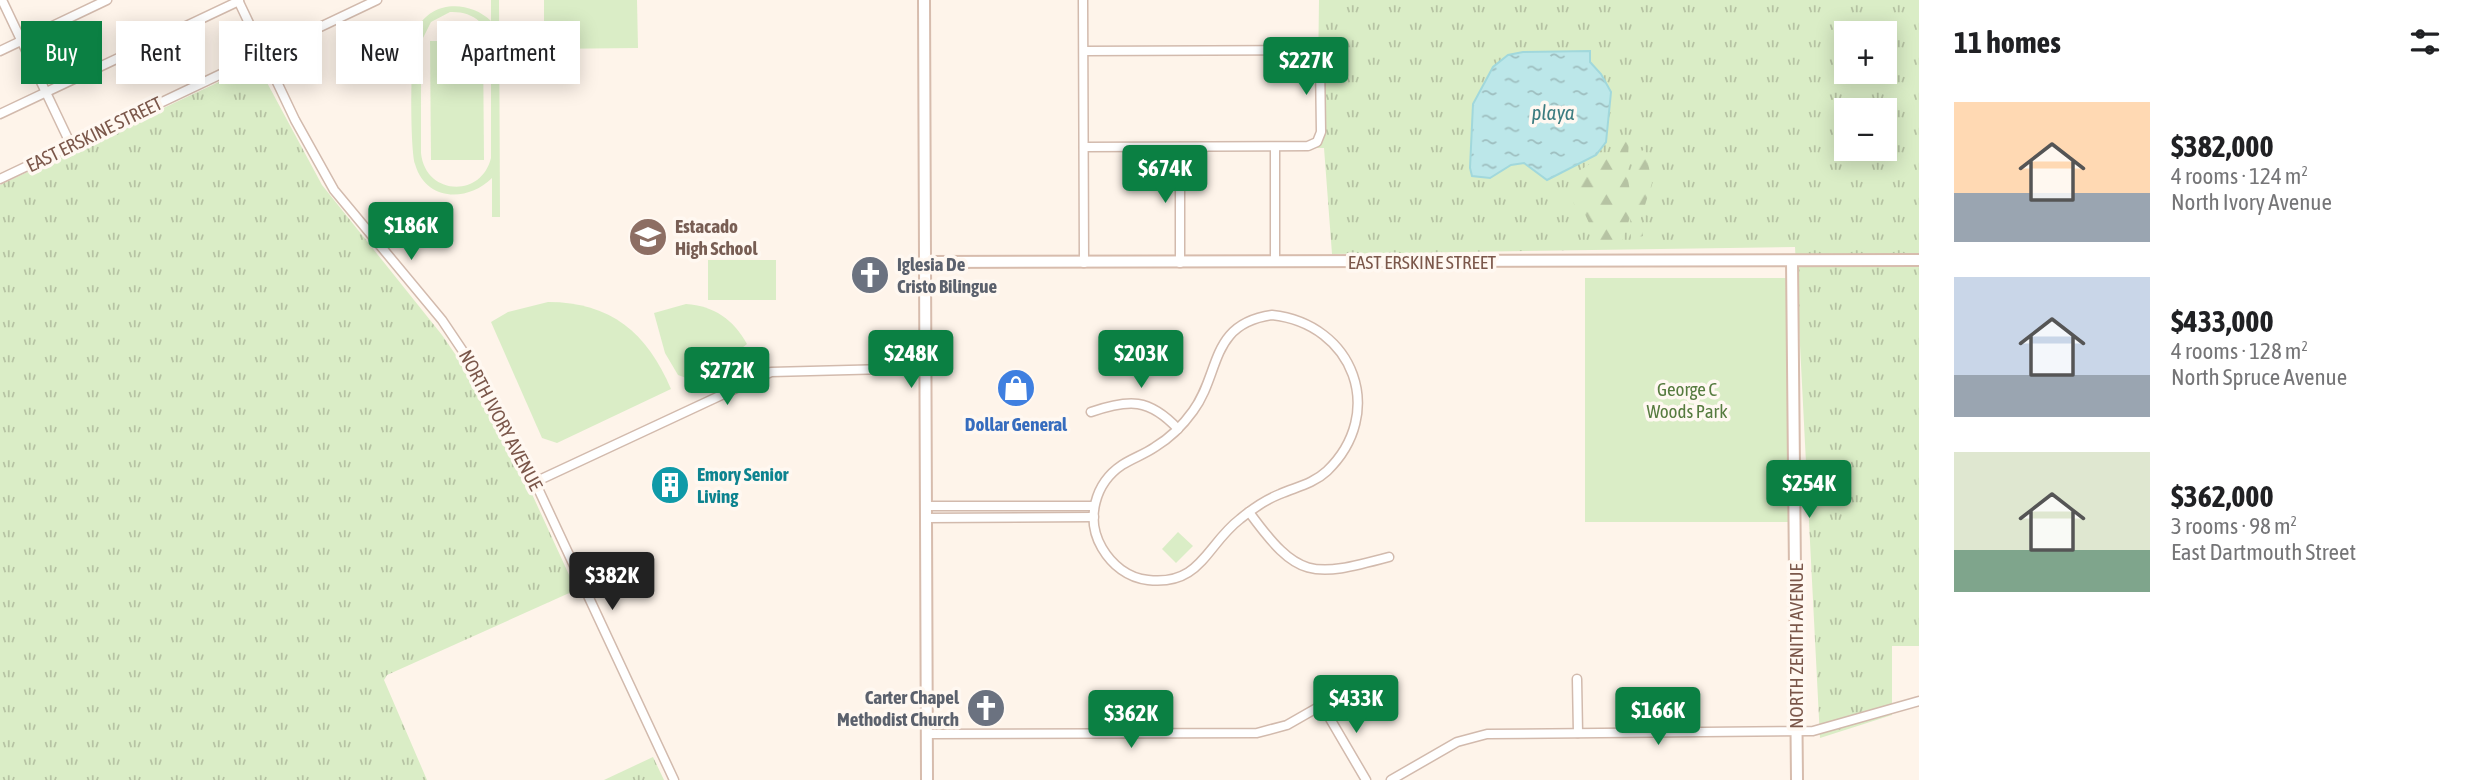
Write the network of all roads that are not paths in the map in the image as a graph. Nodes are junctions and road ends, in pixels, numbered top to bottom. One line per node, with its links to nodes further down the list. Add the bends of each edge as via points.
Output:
1 (2, 0): 10 (street)
2 (107, 0): 7 (street)
3 (377, 0): 9 (street, EAST ERSKINE STREET)
4 (924, 0): 26 (street)
5 (1083, 0): 13 (street)
6 (238, 1): 8 (street, NORTH IVORY AVENUE); 17 (street)
7 (62, 21)
8 (248, 21)
9 (322, 26)
10 (21, 38)
11 (21, 40): 12 (street)
12 (0, 51)
13 (1084, 51): 20 (street, via 1316,53 1321,132 1317,142); 21 (street)
14 (219, 74): 19 (street, EAST ERSKINE STREET)
15 (42, 84): 17 (street)
16 (278, 84): 33 (street, NORTH IVORY AVENUE, via 334,190 471,360)
17 (46, 92): 18 (street); 19 (street)
18 (0, 114)
19 (71, 145): 23 (street, EAST ERSKINE STREET)
20 (1275, 146): 22 (street); 27 (street)
21 (1084, 147): 22 (street); 28 (street)
22 (1180, 147): 29 (street)
23 (0, 179)
24 (1919, 260): 25 (street, EAST ERSKINE STREET)
25 (1792, 261): 27 (street, EAST ERSKINE STREET); 41 (street, NORTH ZENITH AVENUE)
26 (925, 262): 28 (street, EAST ERSKINE STREET); 30 (street)
27 (1275, 262): 29 (street, EAST ERSKINE STREET)
28 (1084, 263): 29 (street, EAST ERSKINE STREET)
29 (1180, 263)
30 (927, 368): 33 (street, via 771,372); 35 (street)
31 (1091, 412): 32 (street, via 1119,404 1143,405 1162,413)
32 (1178, 429): 34 (street, via 1115,470); 36 (street, via 1200,399 1220,348 1243,324 1280,316 1306,323 1333,340 1356,387 1356,418 1349,440 1315,480)
33 (535, 482): 44 (street, NORTH IVORY AVENUE)
34 (1094, 506): 35 (street); 37 (street)
35 (926, 512): 37 (street); 43 (street)
36 (1249, 512): 37 (street, via 1195,569 1159,581 1136,578 1114,564 1099,543); 38 (street, via 1280,550 1312,571 1334,571)
37 (1094, 517)
38 (1389, 557)
39 (1577, 678): 42 (street)
40 (1919, 701): 41 (street, via 1825,730)
41 (1797, 732): 42 (street); 48 (street, NORTH ZENITH AVENUE)
42 (1578, 733): 47 (street, via 1472,736)
43 (927, 734): 45 (street); 46 (street, via 1257,733 1287,725 1322,705)
44 (674, 780)
45 (927, 780)
46 (1366, 780)
47 (1391, 780)
48 (1797, 780)

